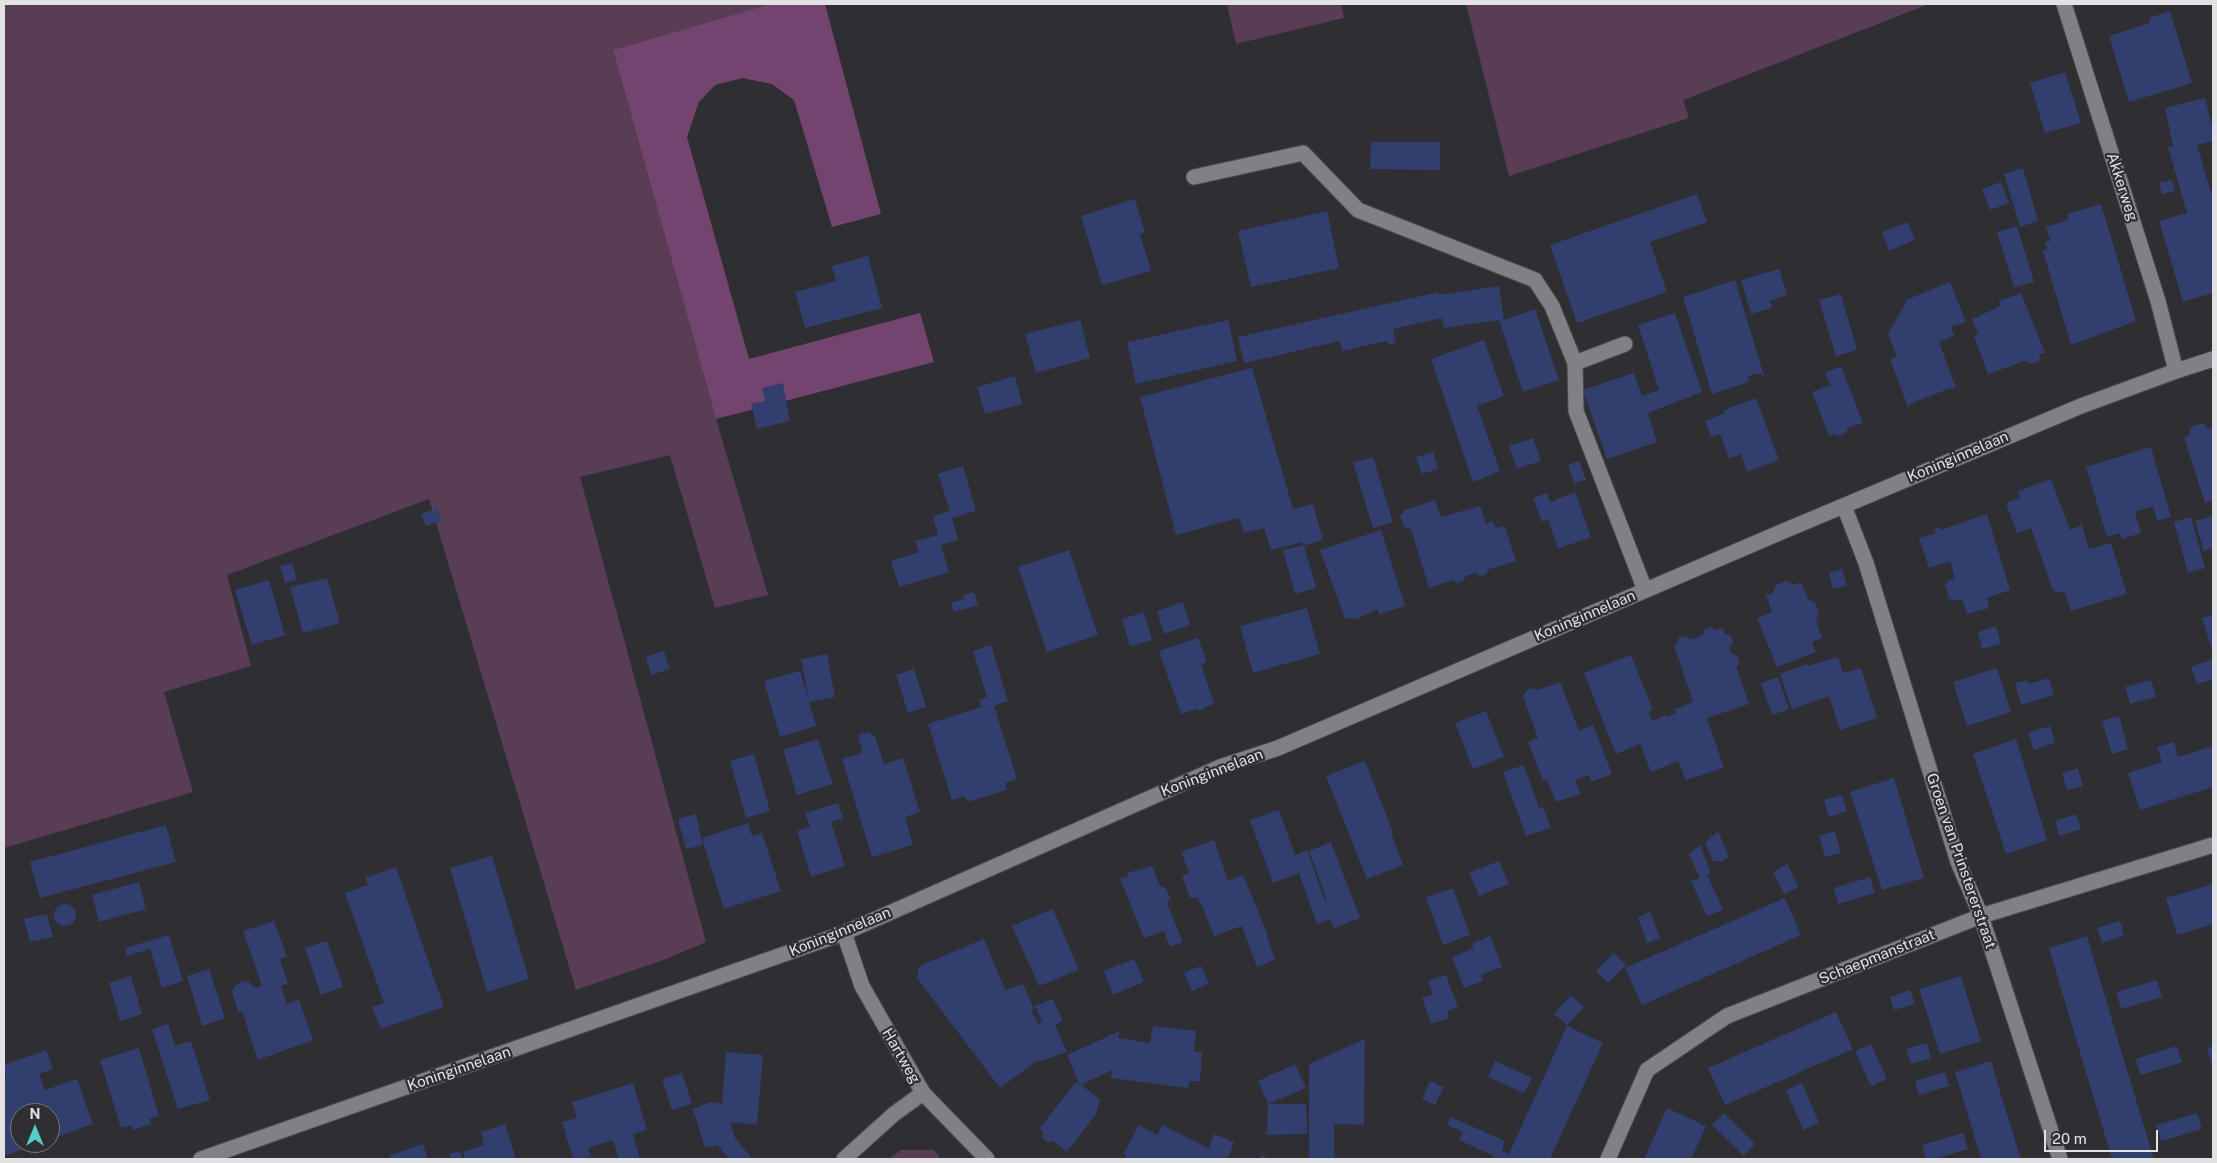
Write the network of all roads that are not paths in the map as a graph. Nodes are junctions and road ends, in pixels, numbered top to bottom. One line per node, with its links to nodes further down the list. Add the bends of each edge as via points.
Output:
1 (2064, 4): 6 (street, Akkerweg, via 2158,300)
2 (1194, 177): 5 (street, via 1303,153 1358,210 1535,280 1552,306)
3 (1625, 344): 5 (street)
4 (2213, 359): 6 (street, Koninginnelaan)
5 (1575, 363): 8 (street, via 1576,411)
6 (2176, 371): 7 (street, Koninginnelaan, via 2081,406)
7 (1844, 506): 8 (street, Koninginnelaan); 10 (street, Groen van Prinstererstraat, via 1866,562 1958,862)
8 (1645, 590): 11 (street, Koninginnelaan, via 1278,748 1220,767)
9 (2213, 845): 10 (street, Schaepmanstraat)
10 (1981, 916): 16 (street, Schaepmanstraat, via 1727,1016 1647,1070); 17 (street, Groen van Prinstererstraat)
11 (844, 933): 12 (street, Hartweg, via 862,986); 13 (street, Koninginnelaan)
12 (923, 1093): 14 (street); 15 (street, Hartweg)
13 (200, 1159)
14 (844, 1159)
15 (987, 1159)
16 (1608, 1159)
17 (2060, 1159)

